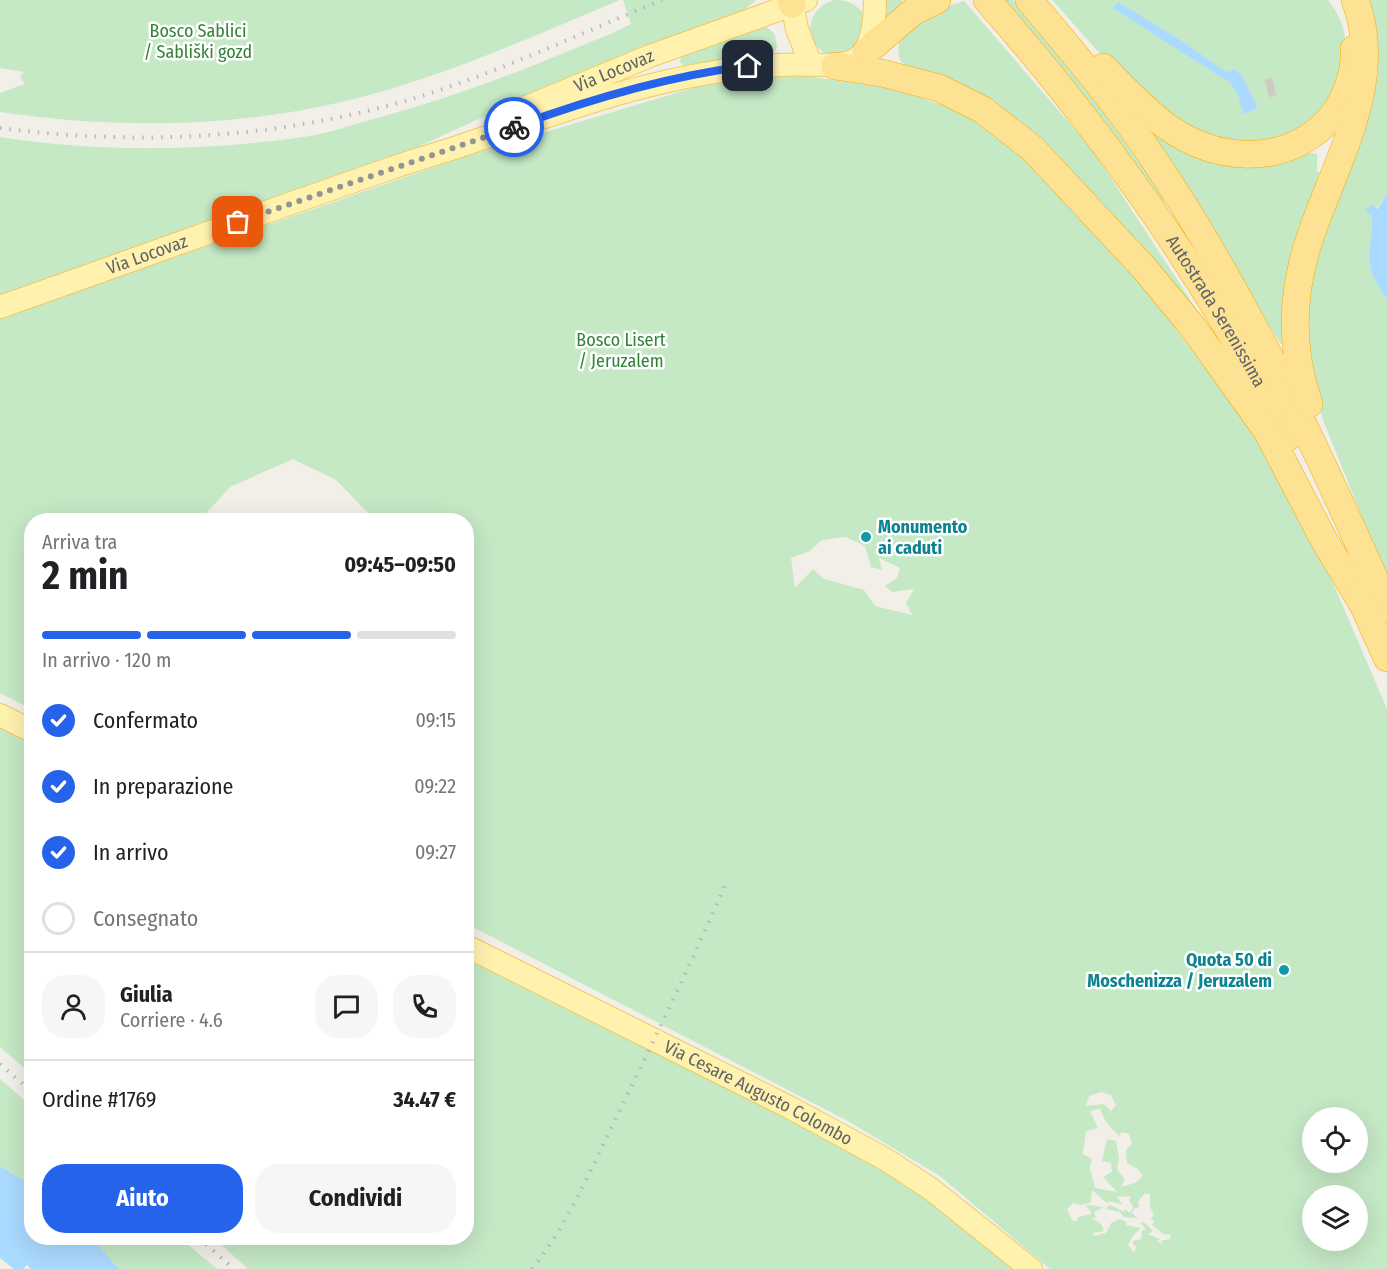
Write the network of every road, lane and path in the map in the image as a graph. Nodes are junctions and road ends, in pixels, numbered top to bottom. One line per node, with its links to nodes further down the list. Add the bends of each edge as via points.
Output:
1 (875, 0): 8 (main road, via 874,27)
2 (937, 0): 8 (highway, via 914,11)
3 (987, 0): 13 (highway, Autostrada Serenissima, via 1123,166 1216,307)
4 (1030, 0): 5 (highway, via 1166,125 1209,148 1249,155 1294,146 1313,135 1339,106 1349,83 1354,55 1348,19); 12 (highway, Autostrada Serenissima, via 1091,73 1196,225 1263,341)
5 (1338, 0)
6 (1355, 0): 12 (highway, via 1367,29 1368,82 1351,142 1307,245 1295,305 1296,360)
7 (796, 1): 9 (main road, via 796,29); 10 (main road, Via Locovaz, via 640,60)
8 (866, 52): 9 (main road, Via Locovaz, via 849,63)
9 (823, 66): 10 (main road, Via Locovaz, via 748,66 696,73 611,95); 13 (highway, via 882,72 939,88 983,110 1033,149 1144,268 1192,326 1267,431 1324,540)
10 (395, 166): 11 (main road, Via Locovaz)
11 (0, 307)
12 (1345, 510): 13 (highway, Autostrada Serenissima)
13 (1376, 608): 14 (highway, Autostrada Serenissima)
14 (1387, 658)
15 (0, 715): 16 (main road)
16 (24, 727)
17 (474, 950): 18 (main road, Via Cesare Augusto Colombo, via 866,1148 931,1189)
18 (1030, 1269)

